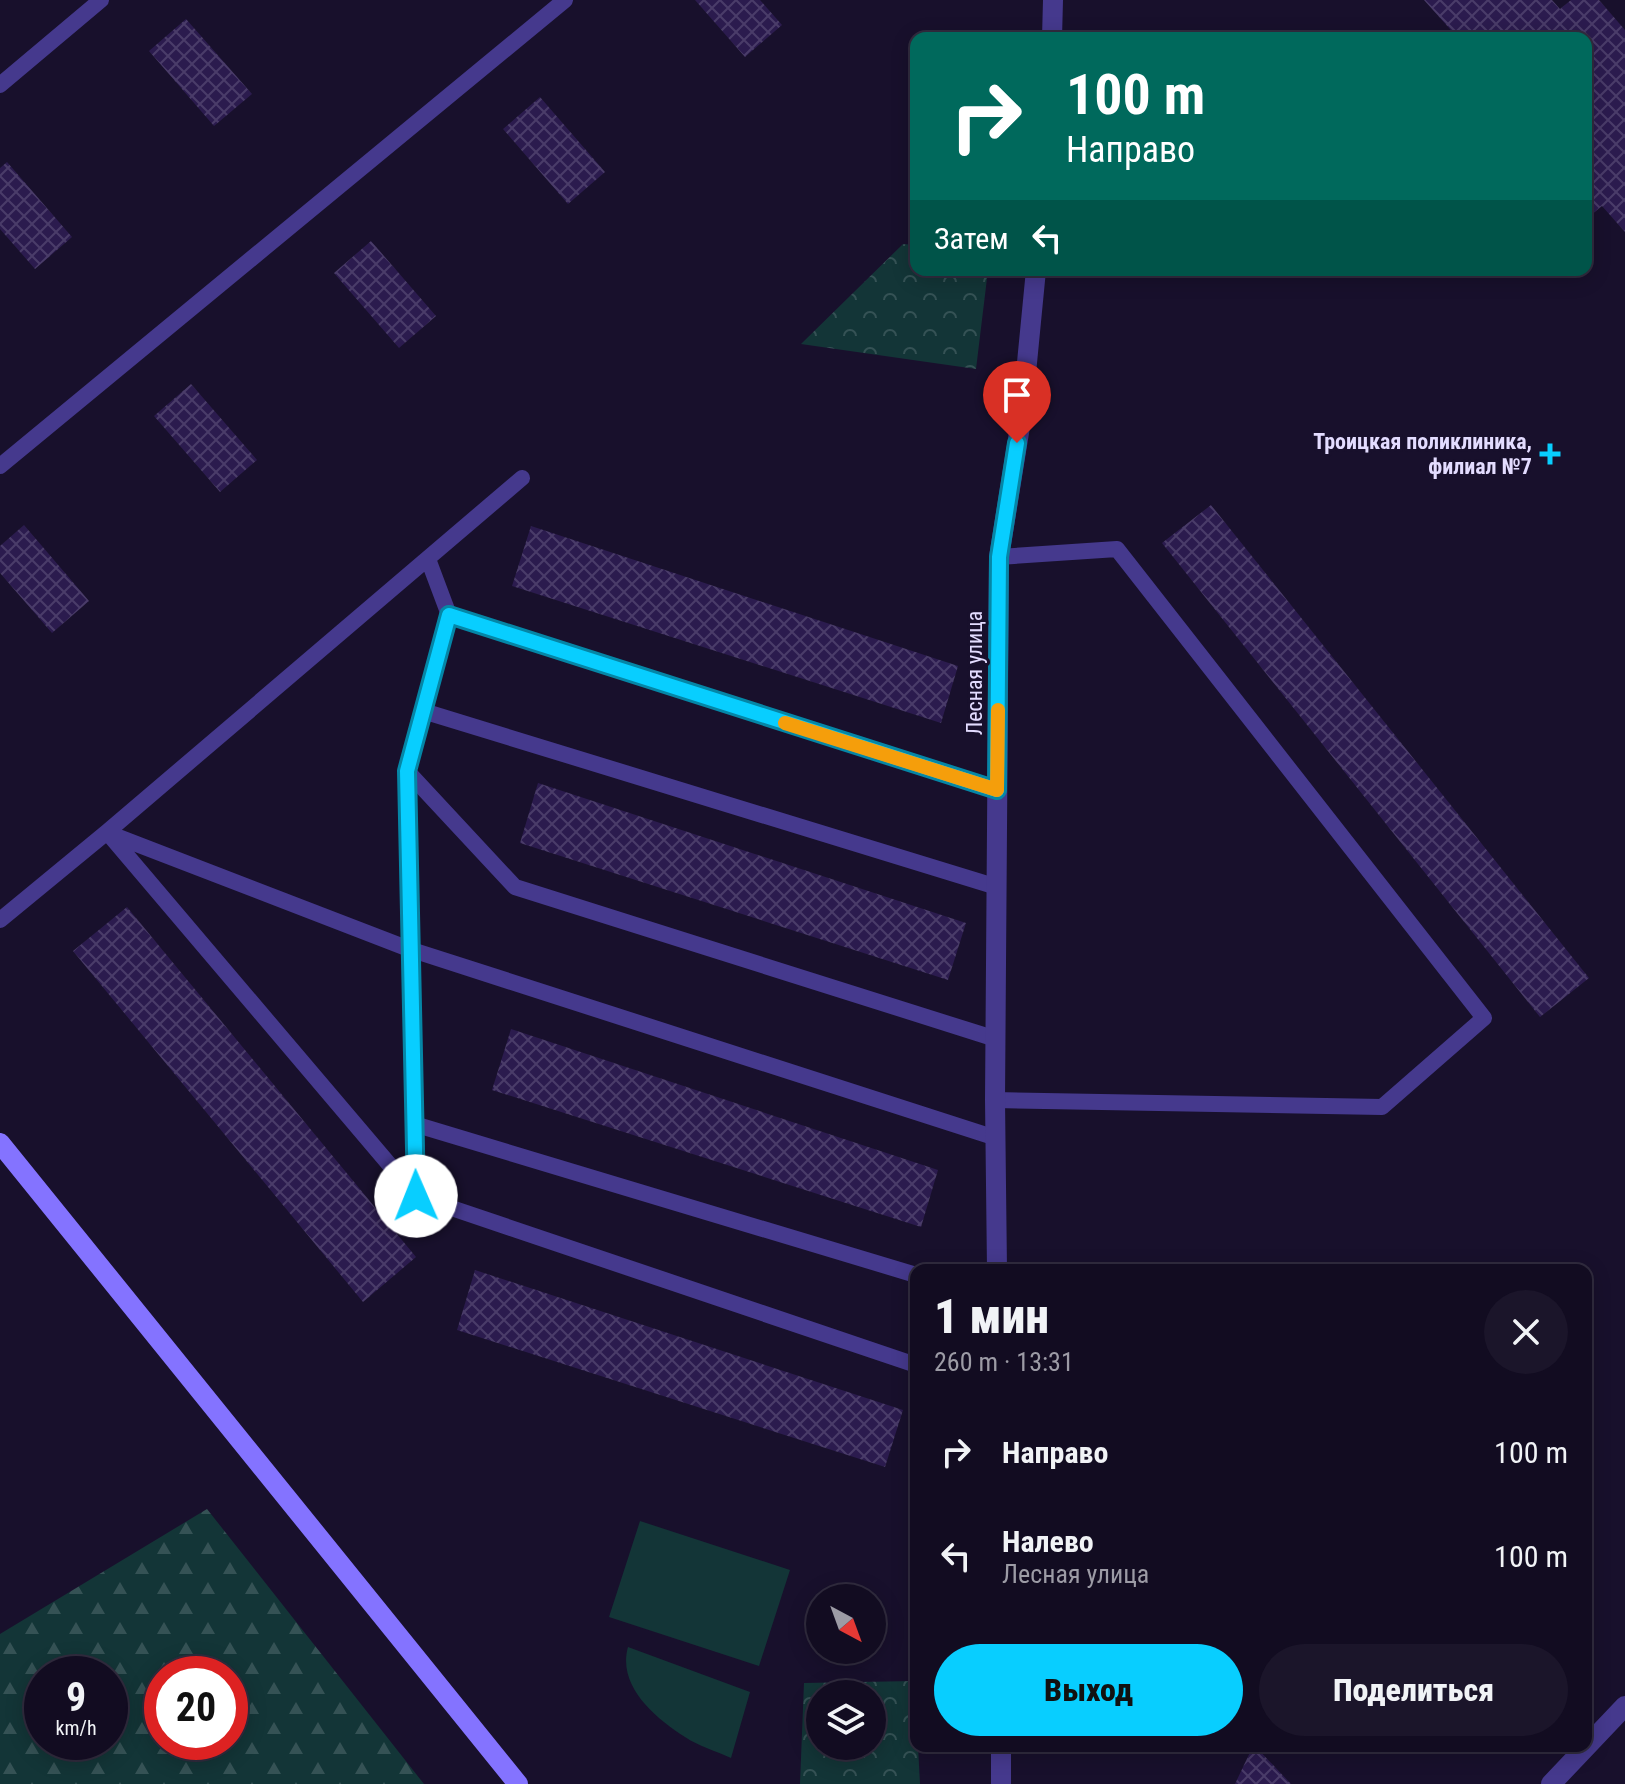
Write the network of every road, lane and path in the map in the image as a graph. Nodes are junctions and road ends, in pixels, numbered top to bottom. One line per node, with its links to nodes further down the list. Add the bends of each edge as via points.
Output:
1 (101, 0): 5 (lane)
2 (565, 0): 7 (lane)
3 (1053, 0): 4 (street)
4 (1052, 32)
5 (0, 85)
6 (1035, 276): 9 (street, Лесная улица, via 1022,414)
7 (0, 466)
8 (522, 478): 10 (lane)
9 (999, 557): 14 (street, Лесная улица); 20 (lane, via 1117,549 1484,1018 1382,1107)
10 (428, 559): 11 (lane); 15 (lane)
11 (449, 615): 12 (lane); 14 (lane)
12 (423, 711): 13 (lane); 16 (lane)
13 (407, 771): 18 (lane); 19 (lane, via 515,887)
14 (997, 790): 16 (street, Лесная улица)
15 (107, 832): 17 (lane); 18 (lane); 24 (lane)
16 (997, 887): 19 (street, Лесная улица)
17 (0, 920)
18 (409, 949): 21 (lane); 22 (lane)
19 (996, 1039): 20 (street, Лесная улица)
20 (995, 1100): 22 (street, Лесная улица)
21 (414, 1124): 24 (lane); 26 (lane)
22 (996, 1138): 25 (street, Лесная улица)
23 (0, 1143): 32 (street)
24 (416, 1196): 27 (lane)
25 (997, 1264)
26 (910, 1273)
27 (910, 1363)
28 (1625, 1706): 29 (street)
29 (1592, 1741)
30 (1001, 1752): 33 (street)
31 (1581, 1752): 34 (street)
32 (518, 1784)
33 (1001, 1784)
34 (1551, 1784)

